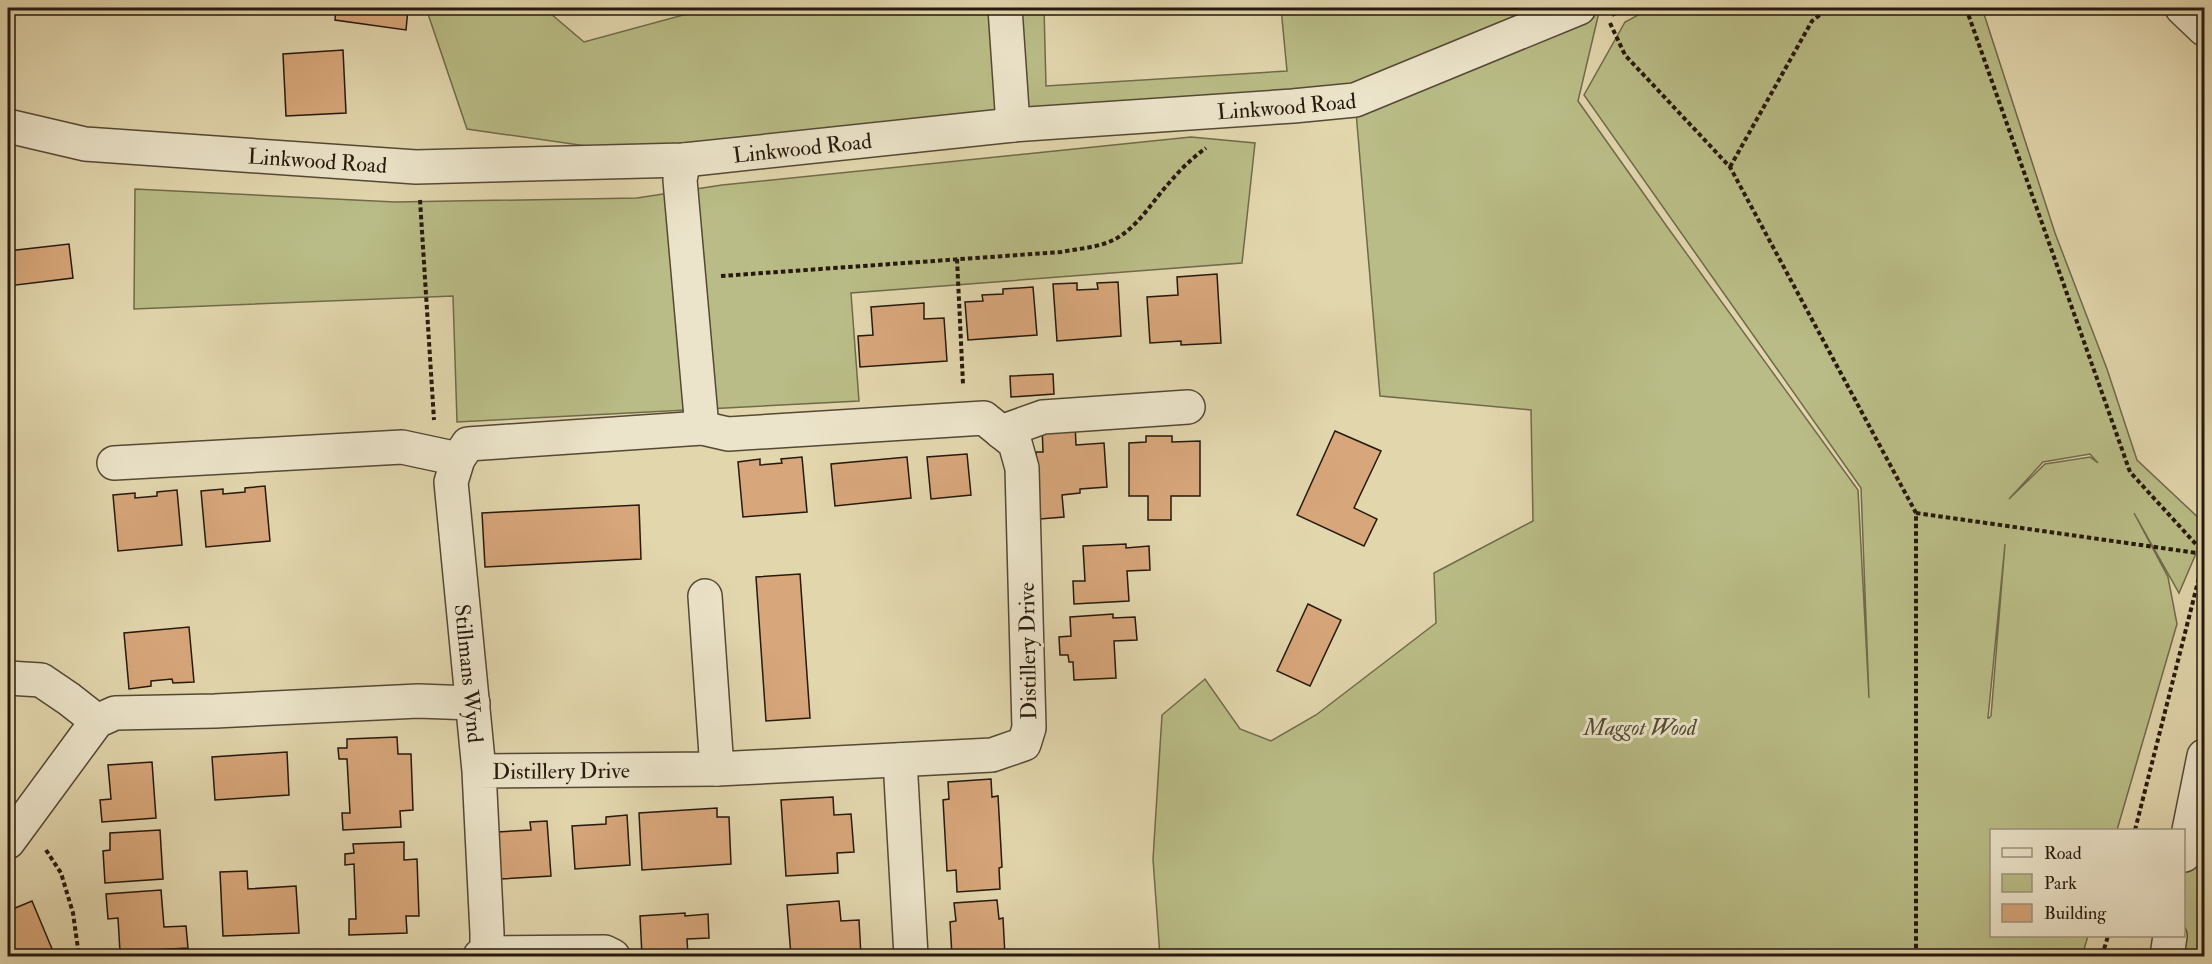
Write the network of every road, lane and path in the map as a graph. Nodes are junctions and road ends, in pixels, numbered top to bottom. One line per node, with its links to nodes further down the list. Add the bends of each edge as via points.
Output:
1 (1005, 8): 7 (street)
2 (1828, 8): 11 (path, via 1812,21)
3 (1966, 8): 22 (path, via 2130,472)
4 (2182, 8): 6 (street)
5 (1593, 12): 7 (street, Linkwood Road, via 1355,100); 11 (path, via 1625,55)
6 (2205, 29)
7 (1013, 125): 10 (street, Linkwood Road)
8 (8, 126): 10 (street, Linkwood Road, via 85,144 416,167)
9 (1210, 145): 13 (path, via 1167,184 1138,221 1107,243 1061,252)
10 (684, 160): 14 (street, via 680,180)
11 (1730, 167): 21 (path)
12 (419, 189): 19 (path, via 434,423)
13 (957, 259): 14 (path); 16 (path)
14 (689, 279): 17 (street)
15 (1188, 407): 18 (street, via 1043,417)
16 (965, 419): 17 (street, Distillery Drive, via 728,434); 18 (street, Distillery Drive, via 984,418)
17 (702, 428): 19 (street, Distillery Drive, via 468,444)
18 (1001, 432): 28 (street, Distillery Drive, via 1015,443 1022,468 1029,728 1024,744 992,755)
19 (458, 459): 20 (street, via 402,447); 25 (street, Stillmans Wynd, via 452,482)
20 (114, 463)
21 (1916, 513): 22 (path); 40 (path)
22 (2205, 555): 31 (path)
23 (705, 596): 29 (street)
24 (8, 678): 26 (street, via 41,681)
25 (473, 703): 26 (street, via 418,701 115,713); 30 (street, Stillmans Wynd)
26 (97, 721): 32 (street)
27 (2205, 756): 33 (street)
28 (900, 760): 29 (street, Distillery Drive); 39 (street)
29 (717, 769): 30 (street, Distillery Drive)
30 (479, 771): 36 (street, Stillmans Wynd)
31 (2135, 829)
32 (16, 831): 37 (path, via 61,873 73,913)
33 (2185, 850)
34 (2108, 937): 41 (path)
35 (2170, 937): 42 (street)
36 (483, 955): 38 (street, via 605,952)
37 (79, 957)
38 (613, 957)
39 (911, 957)
40 (1916, 957)
41 (2102, 957)
42 (2167, 957)

